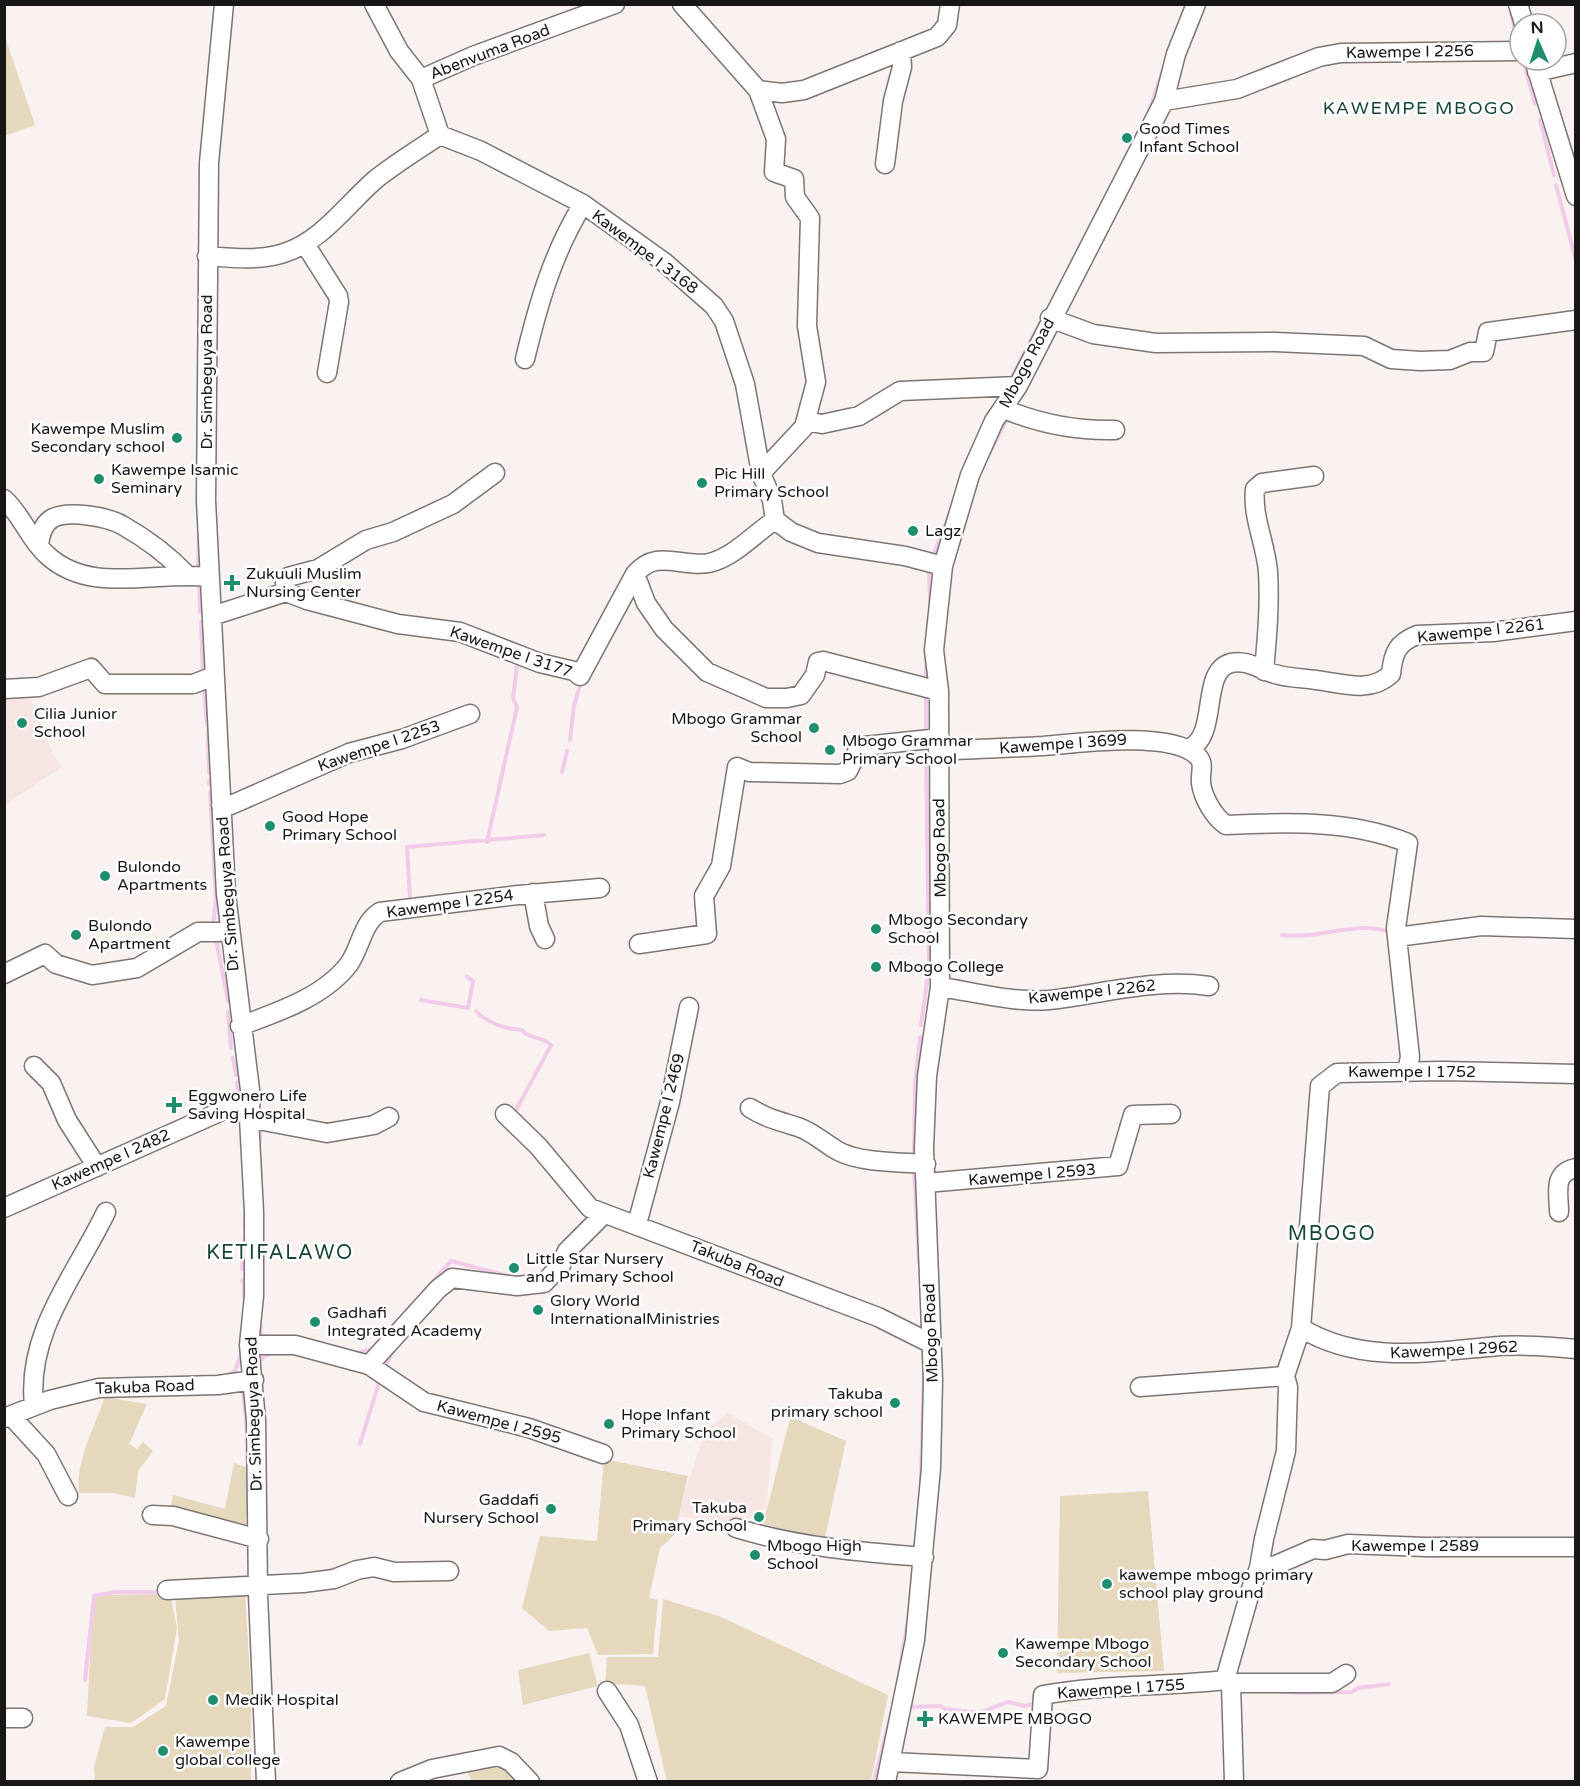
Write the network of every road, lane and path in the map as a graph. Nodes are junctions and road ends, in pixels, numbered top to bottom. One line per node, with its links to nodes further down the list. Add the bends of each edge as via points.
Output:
1 (224, 4): 19 (street, Dr. Simbeguya Road, via 208,163)
2 (374, 4): 10 (street, via 399,51)
3 (615, 4): 10 (street, Abenvuma Road)
4 (682, 4): 11 (street)
5 (950, 4): 7 (street, via 944,31)
6 (1196, 4): 12 (street, Mbogo Road, via 1176,54)
7 (901, 51): 11 (street, via 804,90); 14 (street, via 902,67)
8 (1508, 51): 12 (street, Kawempe I 2256, via 1341,52 1237,89)
9 (1537, 72): 15 (street)
10 (421, 79): 13 (street, Abenvuma Road)
11 (758, 90): 26 (street, via 776,139 774,172 794,179 795,197 810,218 807,326 816,382)
12 (1164, 101): 20 (street, Mbogo Road)
13 (440, 135): 17 (street, Kawempe I 3168, via 481,151); 18 (street, via 375,180)
14 (885, 164)
15 (1571, 164): 16 (street)
16 (1575, 196)
17 (583, 204): 22 (street, via 540,298); 29 (street, Kawempe I 3168, via 664,262 714,306 724,321 745,384)
18 (305, 244): 19 (street, via 283,254 245,259); 23 (street, via 338,296)
19 (207, 256): 37 (street, Dr. Simbeguya Road)
20 (1050, 318): 21 (street, via 1094,334 1148,342 1364,346 1391,359 1438,361 1484,352 1488,332); 24 (street, Mbogo Road)
21 (1575, 320)
22 (525, 359)
23 (327, 373)
24 (1018, 386): 25 (street, Mbogo Road); 26 (street, via 900,391 859,416 822,424)
25 (1008, 411): 27 (street, via 1053,425); 34 (street, Mbogo Road, via 994,421 970,475)
26 (806, 421): 29 (street)
27 (1115, 430)
28 (495, 473): 38 (street, via 453,504 366,540 318,569 288,577)
29 (761, 473): 32 (street, Kawempe I 3168)
30 (1314, 476): 41 (street, via 1262,483 1255,489 1256,517 1268,572)
31 (4, 499): 33 (street)
32 (775, 520): 34 (street, via 796,535 818,543); 36 (street, via 716,561 698,564 661,559 648,563)
33 (39, 546): 35 (street, via 67,566 113,580); 35 (street, via 44,526 54,518 97,517 121,524 173,560)
34 (943, 566): 44 (street, Mbogo Road, via 934,651)
35 (186, 574): 37 (street)
36 (635, 574): 38 (street, Kawempe I 3177, via 580,676 460,632 398,624); 44 (street, via 646,603 664,629 698,664 713,676 766,698 801,695 815,675 818,662 823,661)
37 (209, 577): 39 (street, Dr. Simbeguya Road)
38 (286, 592): 39 (street)
39 (212, 616): 42 (street, Dr. Simbeguya Road)
40 (1575, 621): 41 (street, Kawempe I 2261, via 1493,632 1417,635 1407,639 1393,654 1391,674 1367,685 1350,686)
41 (1264, 671): 47 (street, Kawempe I 2261, via 1244,662 1226,665 1211,689 1203,734)
42 (214, 676): 43 (street, via 193,684 105,684 91,668 39,687); 48 (street, Dr. Simbeguya Road)
43 (4, 690)
44 (939, 691): 46 (street, Mbogo Road)
45 (470, 714): 48 (street, Kawempe I 2253, via 349,753 231,805)
46 (939, 745): 47 (street, Kawempe I 3699, via 1123,739); 55 (street, Kawempe I 3699, via 864,746 848,771 840,774 749,772 737,767 721,866 704,896 707,934); 58 (street, Mbogo Road)
47 (1188, 748): 53 (street, via 1198,755 1204,768 1201,783 1213,812 1226,825 1338,825 1408,843)
48 (221, 805): 51 (street, Dr. Simbeguya Road)
49 (600, 888): 50 (street, Kawempe I 2254)
50 (533, 893): 54 (street); 60 (street, Kawempe I 2254, via 380,912 368,922 351,962 326,985 282,1010)
51 (228, 929): 56 (street, via 187,936 138,968 87,975 56,964 45,954); 60 (street, Dr. Simbeguya Road)
52 (1575, 929): 53 (street, via 1481,926)
53 (1397, 937): 62 (street, via 1410,1057)
54 (545, 939)
55 (639, 944)
56 (4, 974)
57 (1209, 986): 58 (street, Kawempe I 2262, via 1185,982 1157,984 1029,1001)
58 (940, 987): 70 (street, Mbogo Road, via 927,1076)
59 (689, 1007): 78 (street, Kawempe I 2469, via 670,1101)
60 (240, 1026): 64 (street, Dr. Simbeguya Road)
61 (34, 1066): 71 (street, via 51,1083 67,1120)
62 (1407, 1071): 63 (street, Kawempe I 1752); 79 (street, Kawempe I 1752, via 1337,1073 1320,1086)
63 (1575, 1074)
64 (251, 1098): 69 (street, Dr. Simbeguya Road); 71 (street, Kawempe I 2482)
65 (750, 1108): 70 (street, via 769,1120 799,1127 856,1158)
66 (505, 1114): 77 (street, via 590,1208)
67 (1171, 1114): 73 (street, Kawempe I 2593, via 1133,1115 1118,1166)
68 (389, 1117): 69 (street, via 374,1125 327,1133)
69 (249, 1118): 81 (street, Dr. Simbeguya Road, via 254,1212 254,1296)
70 (926, 1164): 73 (street, Mbogo Road)
71 (97, 1167): 74 (street, Kawempe I 2482)
72 (1575, 1168): 76 (street, via 1560,1177)
73 (926, 1183): 80 (street, Mbogo Road)
74 (4, 1208)
75 (106, 1212): 87 (street, via 61,1291 38,1349)
76 (1559, 1212)
77 (603, 1215): 78 (street, Takuba Road); 83 (street, via 567,1251 561,1265 544,1283 517,1286 452,1278)
78 (637, 1224): 80 (street, Takuba Road, via 878,1317)
79 (1301, 1328): 82 (street, Kawempe I 2962, via 1332,1343 1378,1353 1420,1354 1491,1346); 84 (street, Kawempe I 1752)
80 (932, 1344): 95 (street, Mbogo Road, via 931,1468)
81 (249, 1345): 83 (street, via 295,1345); 85 (street, Dr. Simbeguya Road)
82 (1575, 1349)
83 (369, 1365): 89 (street, Kawempe I 2595, via 424,1402 529,1428)
84 (1284, 1376): 86 (street); 96 (street, Kawempe I 1752, via 1288,1387 1286,1451)
85 (254, 1380): 87 (street, Takuba Road, via 218,1385 99,1388); 93 (street, Dr. Simbeguya Road)
86 (1140, 1387)
87 (34, 1405): 88 (street, Takuba Road)
88 (8, 1417): 90 (street, via 46,1454)
89 (603, 1454)
90 (68, 1496)
91 (152, 1515): 93 (street, via 173,1516)
92 (736, 1528): 95 (street, via 828,1549)
93 (259, 1539): 98 (street, Dr. Simbeguya Road)
94 (1575, 1547): 96 (street, Kawempe I 2589, via 1348,1544 1314,1549)
95 (924, 1557): 103 (street, Mbogo Road, via 915,1640)
96 (1259, 1568): 101 (street, Kawempe I 1752)
97 (449, 1571): 98 (street, via 394,1572 374,1568 334,1579)
98 (258, 1586): 99 (street); 104 (street, Dr. Simbeguya Road)
99 (167, 1590)
100 (1346, 1674): 101 (street, Kawempe I 1755, via 1332,1683)
101 (1227, 1682): 103 (street, Kawempe I 1755, via 1082,1688 1043,1695 1038,1769); 109 (street, Kawempe I 1752)
102 (607, 1691): 107 (street, via 629,1725)
103 (891, 1762): 108 (street, Mbogo Road)
104 (266, 1782)
105 (400, 1782): 106 (street, via 432,1768 499,1756 511,1762)
106 (530, 1782)
107 (648, 1782)
108 (886, 1782)
109 (1234, 1782)

